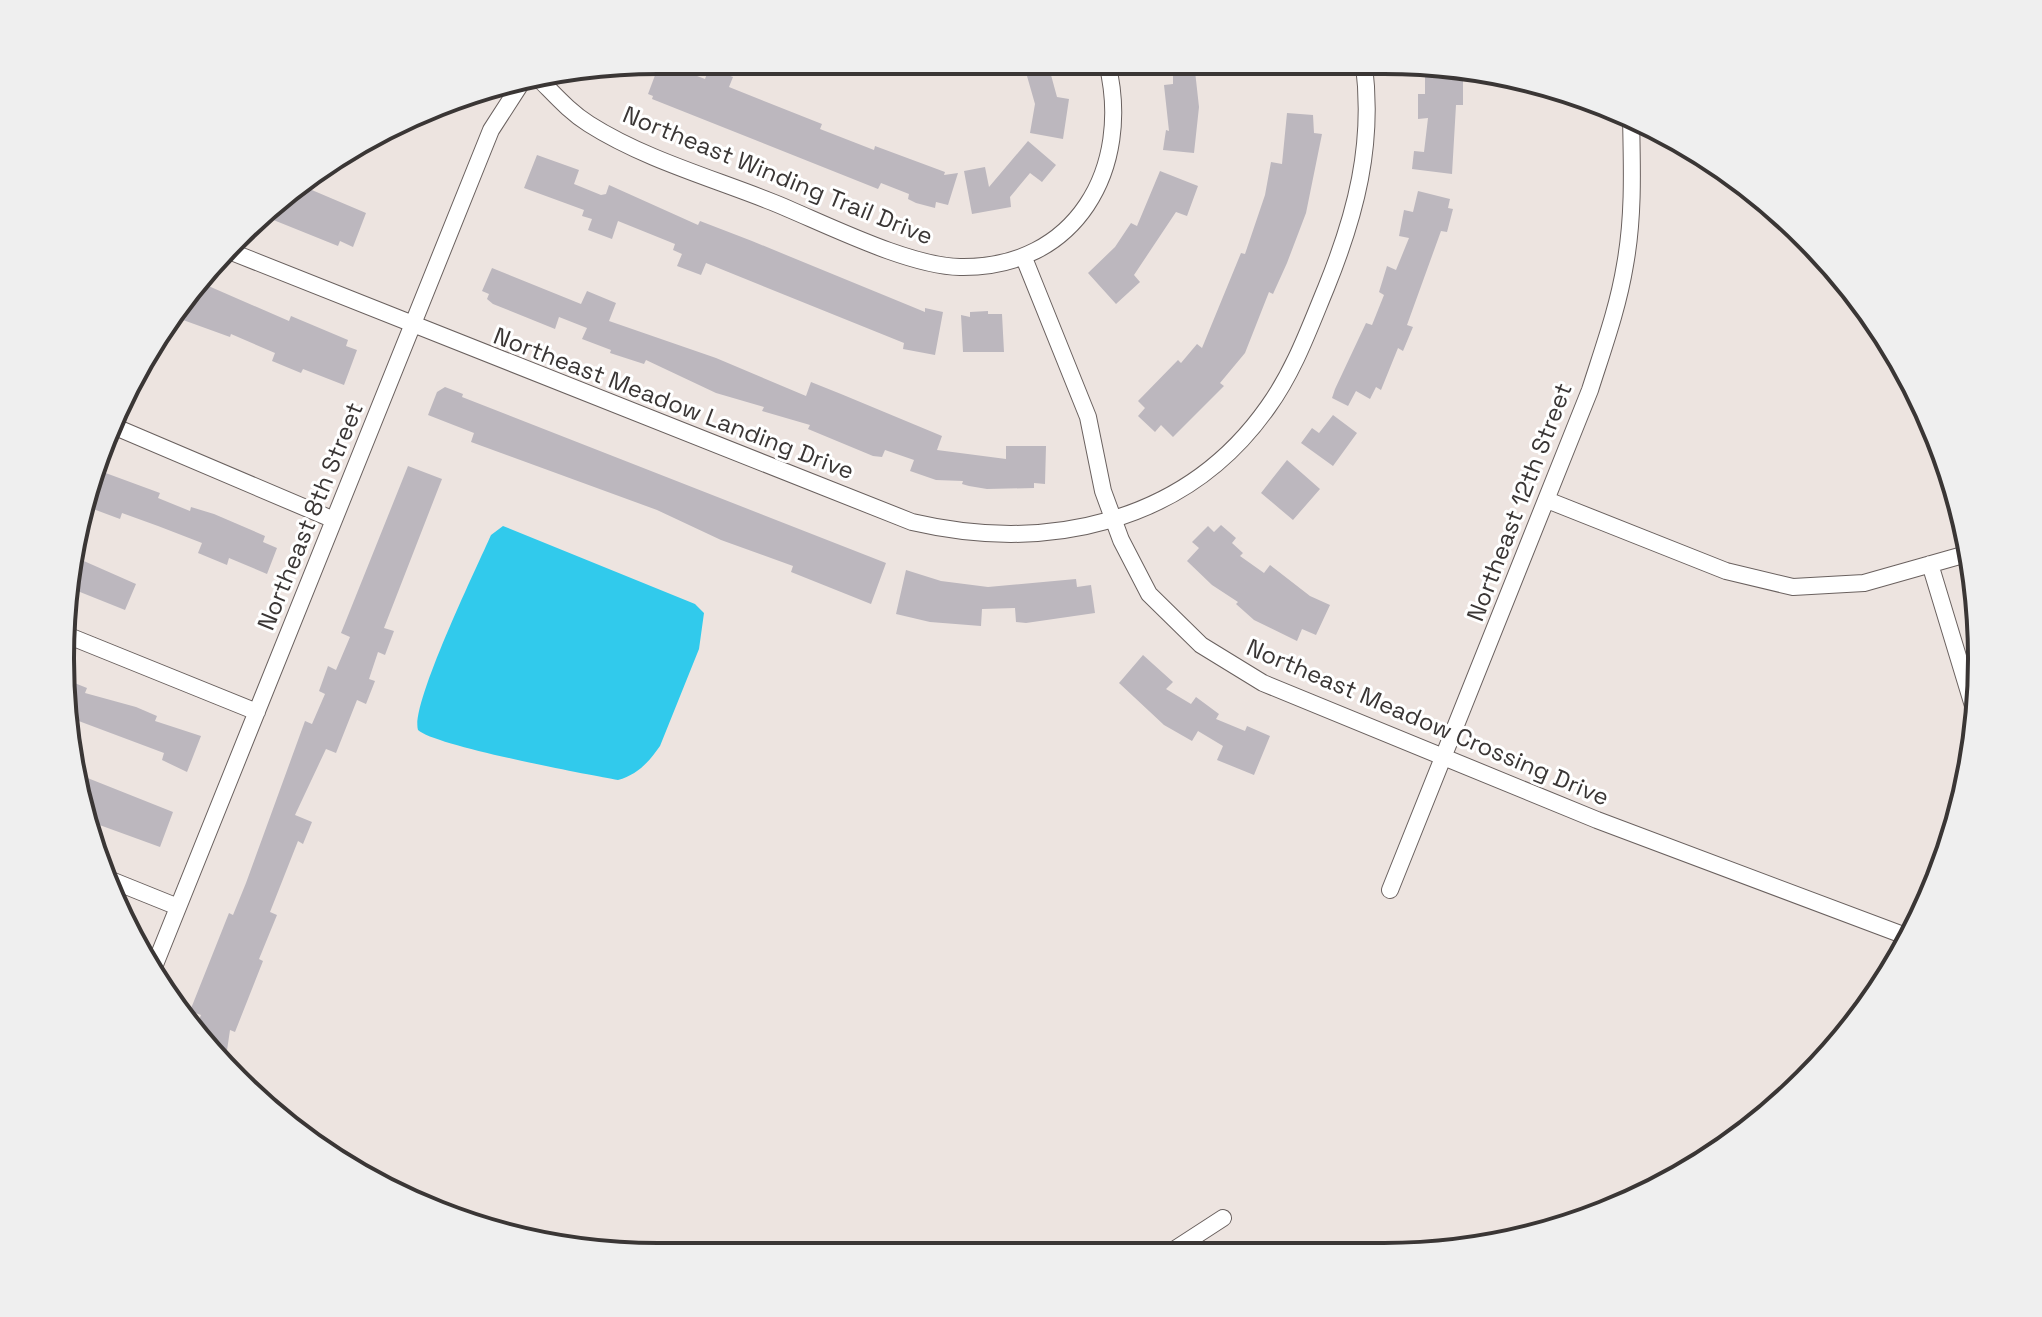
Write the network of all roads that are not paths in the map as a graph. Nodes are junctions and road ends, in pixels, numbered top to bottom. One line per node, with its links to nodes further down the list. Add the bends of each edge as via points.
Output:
1 (1110, 74): 7 (street, Northeast Winding Trail Drive, via 1116,97 1115,131 1093,196 1051,242)
2 (1364, 74): 12 (street, Northeast Meadow Landing Drive, via 1366,144 1354,214 1284,381 1244,436 1196,480)
3 (545, 85): 7 (street, Northeast Winding Trail Drive, via 567,108 618,141 895,251 958,267)
4 (516, 92): 8 (street, Northeast 8th Street, via 491,130)
5 (1631, 129): 10 (street, Northeast 12th Street, via 1626,265 1590,390)
6 (237, 254): 8 (street, Northeast Meadow Landing Drive)
7 (1024, 258): 12 (street, Northeast Meadow Crossing Drive, via 1088,417)
8 (412, 327): 11 (street, Northeast 8th Street); 12 (street, Northeast Meadow Landing Drive, via 912,522 985,535 1049,533)
9 (121, 429): 11 (street)
10 (1547, 500): 14 (street, via 1726,571 1793,587 1864,583); 18 (street, Northeast 12th Street)
11 (334, 520): 17 (street, Northeast 8th Street)
12 (1113, 521): 18 (street, Northeast Meadow Crossing Drive, via 1149,594 1221,660 1263,683)
13 (1959, 556): 14 (street)
14 (1930, 564): 16 (street)
15 (75, 638): 17 (street)
16 (1967, 687)
17 (257, 712): 21 (street, Northeast 8th Street)
18 (1445, 757): 20 (street, Northeast 12th Street); 22 (street, Northeast Meadow Crossing Drive)
19 (118, 883): 21 (street)
20 (1390, 890)
21 (178, 907): 23 (street, Northeast 8th Street)
22 (1899, 934)
23 (157, 959)
24 (1223, 1218): 25 (street)
25 (1184, 1243)

